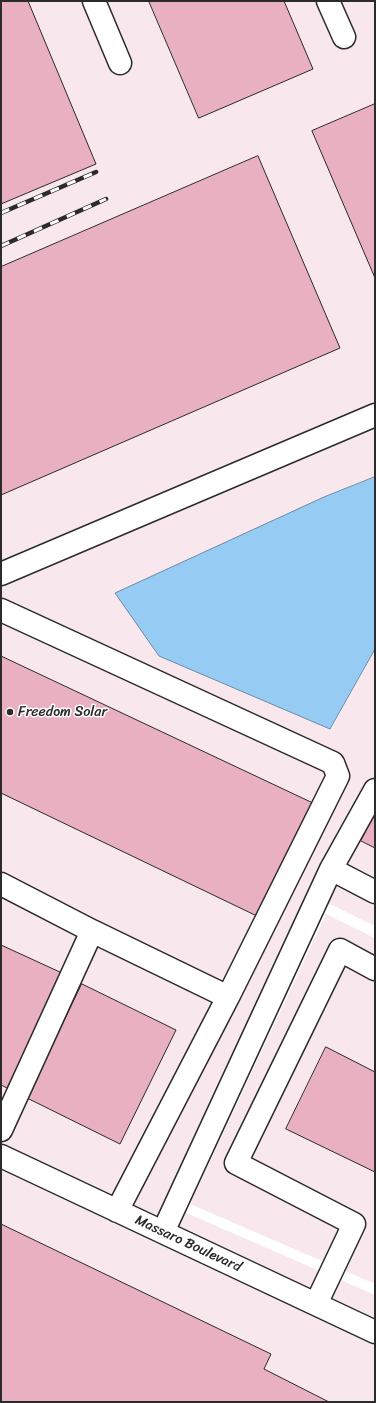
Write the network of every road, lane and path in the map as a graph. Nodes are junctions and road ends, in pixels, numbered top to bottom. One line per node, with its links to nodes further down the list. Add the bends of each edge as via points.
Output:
1 (94, 1): 4 (street)
2 (328, 1): 3 (street)
3 (344, 37)
4 (120, 63)
5 (375, 415): 6 (street)
6 (1, 574)
7 (1, 610): 14 (street, via 333,763 338,776)
8 (375, 790): 9 (street)
9 (331, 869): 11 (street); 18 (street)
10 (1, 884): 12 (street)
11 (375, 892)
12 (92, 931): 14 (street); 15 (street)
13 (375, 969): 19 (street, via 340,950 236,1163 354,1224)
14 (228, 997): 17 (street)
15 (1, 1130)
16 (1, 1156): 17 (street, Massaro Boulevard)
17 (118, 1211): 18 (street, Massaro Boulevard)
18 (164, 1232): 19 (street, Massaro Boulevard)
19 (316, 1304): 20 (street, Massaro Boulevard)
20 (375, 1332)

